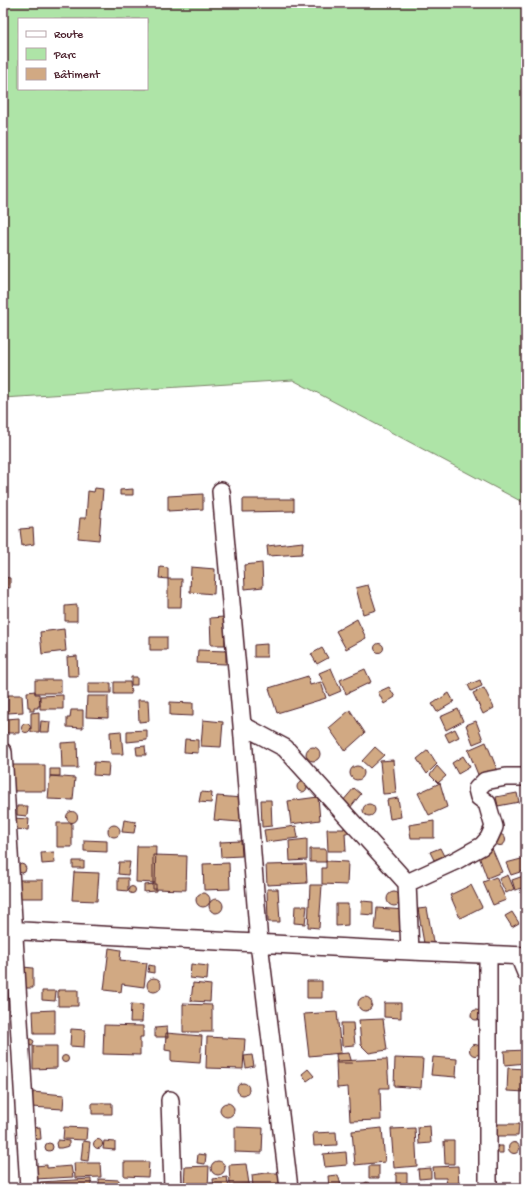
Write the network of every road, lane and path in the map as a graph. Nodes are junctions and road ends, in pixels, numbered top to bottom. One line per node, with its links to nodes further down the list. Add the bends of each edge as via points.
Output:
1 (221, 491): 2 (street)
2 (242, 725): 5 (street, via 285,748); 7 (street)
3 (3, 752): 6 (street)
4 (526, 777): 5 (street, via 485,781 477,788 479,797 487,803 494,827 489,838 482,846 455,861)
5 (407, 882): 8 (street)
6 (8, 930): 7 (street); 13 (street)
7 (259, 943): 8 (street); 15 (street)
8 (410, 951): 9 (street)
9 (488, 954): 10 (street); 16 (street)
10 (522, 956): 11 (street)
11 (526, 973)
12 (170, 1100): 14 (street)
13 (29, 1188)
14 (173, 1188)
15 (289, 1188)
16 (488, 1188)

